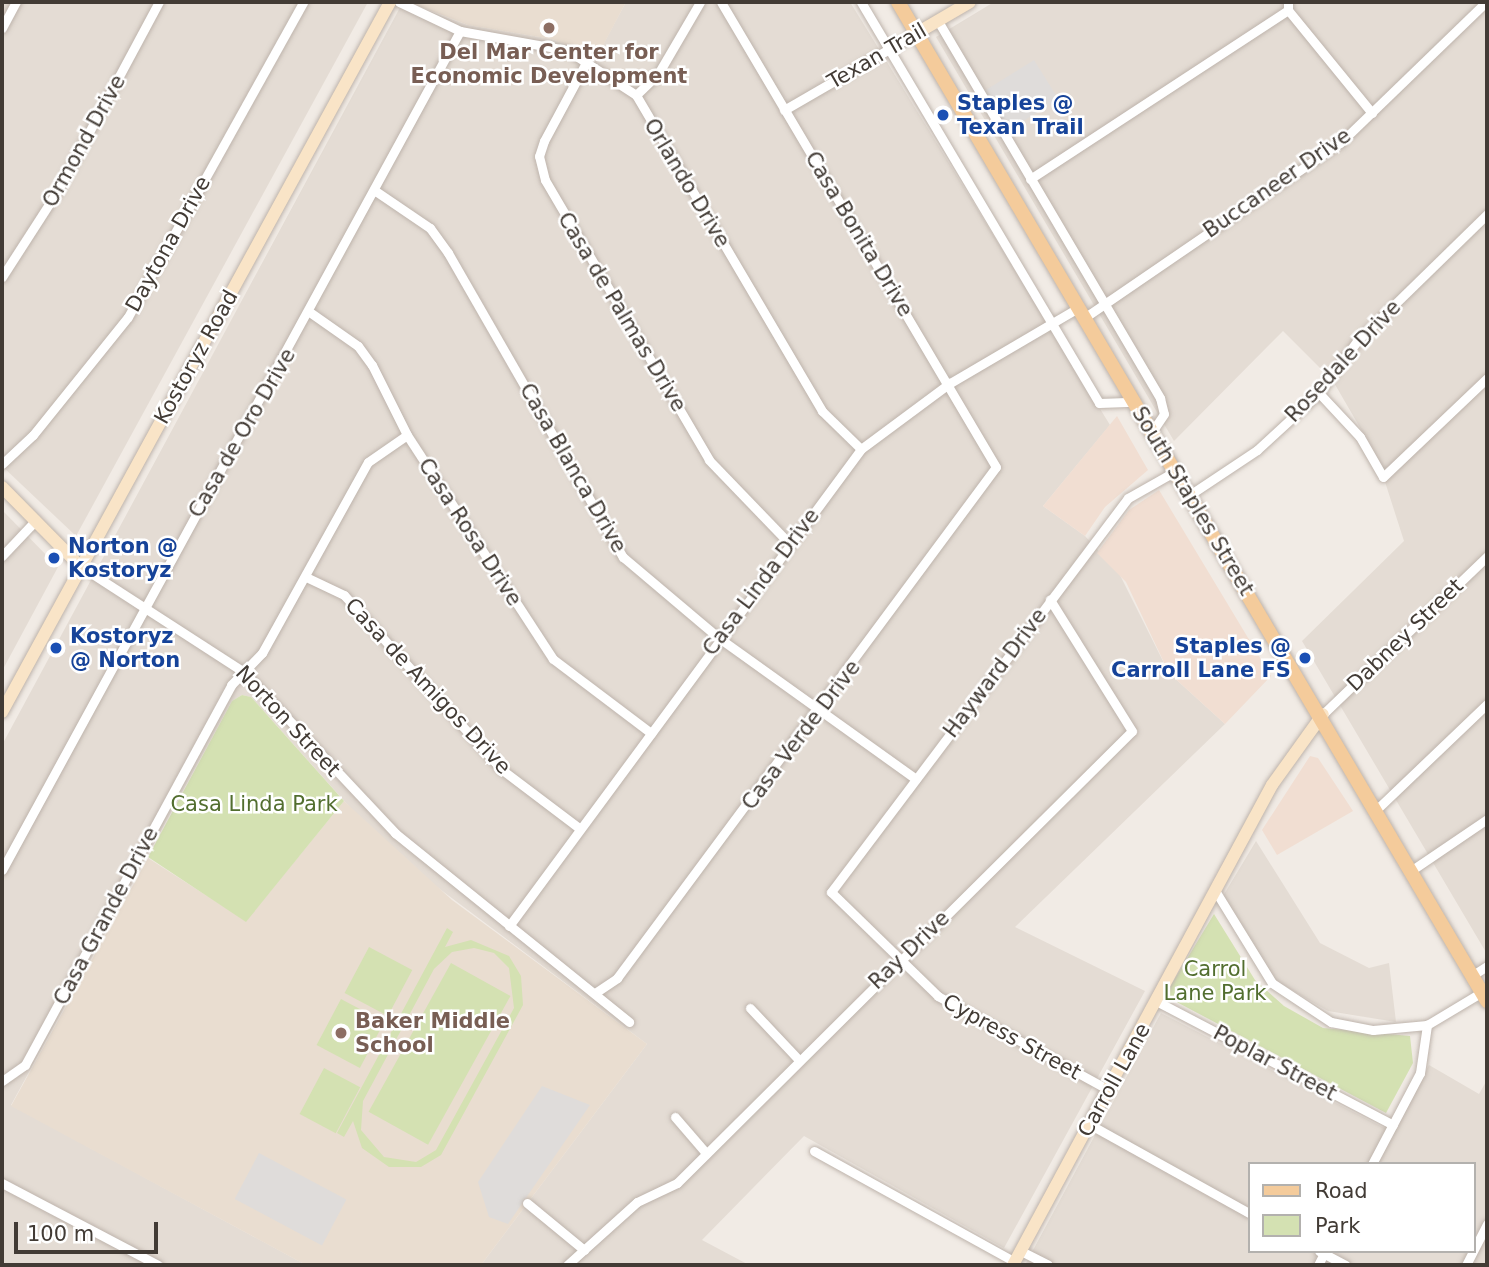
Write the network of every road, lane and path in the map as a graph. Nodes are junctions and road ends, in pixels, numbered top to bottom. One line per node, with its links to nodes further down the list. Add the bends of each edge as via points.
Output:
1 (16, 2): 14 (street)
2 (159, 2): 25 (street, Ormond Drive, via 58,190)
3 (303, 2): 37 (street, Daytona Drive, via 128,317 33,435)
4 (390, 2): 46 (main road, Kostoryz Road)
5 (399, 2): 15 (street, Orlando Drive)
6 (700, 2): 19 (street, via 658,74)
7 (721, 2): 20 (street, Casa Bonita Drive)
8 (861, 2): 17 (street)
9 (898, 2): 16 (main road, South Staples Street)
10 (970, 2): 13 (main road, Texan Trail)
11 (1486, 2): 21 (street, Buccaneer Drive)
12 (1288, 6): 21 (street); 22 (street)
13 (938, 21): 16 (main road, Texan Trail); 22 (street)
14 (2, 28)
15 (460, 31): 18 (street, Orlando Drive, via 536,41); 23 (street, Casa de Oro Drive)
16 (917, 33): 17 (street, Texan Trail); 28 (main road, South Staples Street)
17 (889, 50): 20 (street, Texan Trail); 29 (street)
18 (588, 59): 19 (street, Orlando Drive); 43 (street, Casa de Palmas Drive, via 544,141 539,156 545,180 709,460)
19 (635, 95): 36 (street, Orlando Drive, via 822,411)
20 (785, 110): 31 (street, Casa Bonita Drive)
21 (1372, 113): 26 (street, Buccaneer Drive, via 1339,143)
22 (1030, 179): 26 (street)
23 (377, 192): 27 (street, Casa de Oro Drive); 50 (street, Casa Blanca Drive, via 430,228 448,253 623,557)
24 (1487, 214): 32 (street, Rosedale Drive, via 1357,341)
25 (2, 277)
26 (1104, 304): 28 (street, Buccaneer Drive); 34 (street, via 1160,398 1164,414)
27 (311, 313): 35 (street, Casa Rosa Drive, via 358,346); 49 (street, Casa de Oro Drive)
28 (1081, 313): 29 (street, Casa Linda Drive); 33 (main road, South Staples Street)
29 (1052, 324): 31 (street, Casa Linda Drive); 33 (street, via 1099,403)
30 (1487, 378): 32 (street, via 1383,477 1360,437)
31 (950, 383): 36 (street, Casa Linda Drive); 38 (street, Casa Bonita Drive)
32 (1319, 394): 41 (street, Rosedale Drive, via 1258,450)
33 (1134, 402): 34 (main road, South Staples Street)
34 (1152, 433): 39 (main road, South Staples Street)
35 (407, 435): 47 (street, Casa Grande Drive, via 368,462); 56 (street, Casa Rosa Drive, via 553,659)
36 (861, 449): 43 (street, Casa Linda Drive)
37 (2, 464)
38 (996, 467): 53 (street, Casa Verde Drive)
39 (1174, 472): 41 (main road, South Staples Street); 48 (street, Hayward Drive, via 1128,498)
40 (2, 487): 42 (main road, Norton Street)
41 (1188, 496): 55 (main road, South Staples Street)
42 (35, 521): 44 (street); 46 (main road, Norton Street)
43 (789, 543): 50 (street, Casa Linda Drive)
44 (2, 556)
45 (1487, 556): 55 (street, Dabney Street)
46 (80, 566): 49 (street, Norton Street); 54 (main road, Kostoryz Road)
47 (306, 577): 51 (street, Casa Grande Drive, via 262,653); 60 (street, Casa de Amigos Drive, via 344,595 501,769)
48 (1050, 600): 57 (street, Hayward Drive); 66 (street, Ray Drive, via 1132,731)
49 (143, 607): 51 (street, Norton Street); 61 (street, Casa de Oro Drive)
50 (719, 638): 53 (street, Casa Blanca Drive); 56 (street, Casa Linda Drive)
51 (244, 672): 65 (street, Norton Street, via 395,833); 76 (street, Casa Grande Drive, via 25,1065)
52 (1487, 704): 58 (street)
53 (821, 710): 57 (street, Casa Blanca Drive); 69 (street, Casa Verde Drive, via 617,978)
54 (2, 712)
55 (1323, 714): 58 (main road, South Staples Street); 64 (main road, Carroll Lane, via 1272,785)
56 (651, 733): 60 (street, Casa Linda Drive)
57 (916, 779): 63 (street, Hayward Drive)
58 (1377, 810): 62 (main road, South Staples Street)
59 (1487, 819): 62 (street)
60 (579, 828): 65 (street, Casa Linda Drive)
61 (2, 870)
62 (1412, 870): 68 (main road, South Staples Street)
63 (831, 892): 66 (street, Cypress Street)
64 (1216, 892): 71 (main road, Carroll Lane); 74 (street, via 1272,984 1300,1007 1373,1030)
65 (509, 926): 69 (street, Norton Street)
66 (901, 959): 75 (street, Ray Drive); 77 (street, Cypress Street, via 937,996)
67 (1487, 966): 68 (street)
68 (1473, 975): 70 (main road, South Staples Street)
69 (595, 993): 73 (street, Norton Street)
70 (1485, 997): 74 (street)
71 (1158, 1002): 77 (main road, Carroll Lane); 80 (street, Poplar Street)
72 (750, 1008): 75 (street)
73 (629, 1022)
74 (1427, 1025): 80 (street, via 1420,1073)
75 (798, 1059): 82 (street, Ray Drive)
76 (4, 1081)
77 (1107, 1089): 79 (main road, Carroll Lane)
78 (675, 1117): 82 (street)
79 (1090, 1124): 86 (street); 91 (main road, Carroll Lane)
80 (1393, 1125): 83 (street)
81 (814, 1151): 91 (street)
82 (706, 1153): 89 (street, Ray Drive, via 677,1183 637,1202)
83 (1373, 1162)
84 (2, 1183): 92 (street)
85 (527, 1203): 89 (street)
86 (1248, 1212)
87 (1487, 1224): 88 (street)
88 (1475, 1247)
89 (584, 1250): 93 (street, Ray Drive)
90 (1325, 1253): 95 (street)
91 (1016, 1259): 94 (street)
92 (158, 1265)
93 (567, 1265)
94 (1048, 1265)
95 (1345, 1265)

